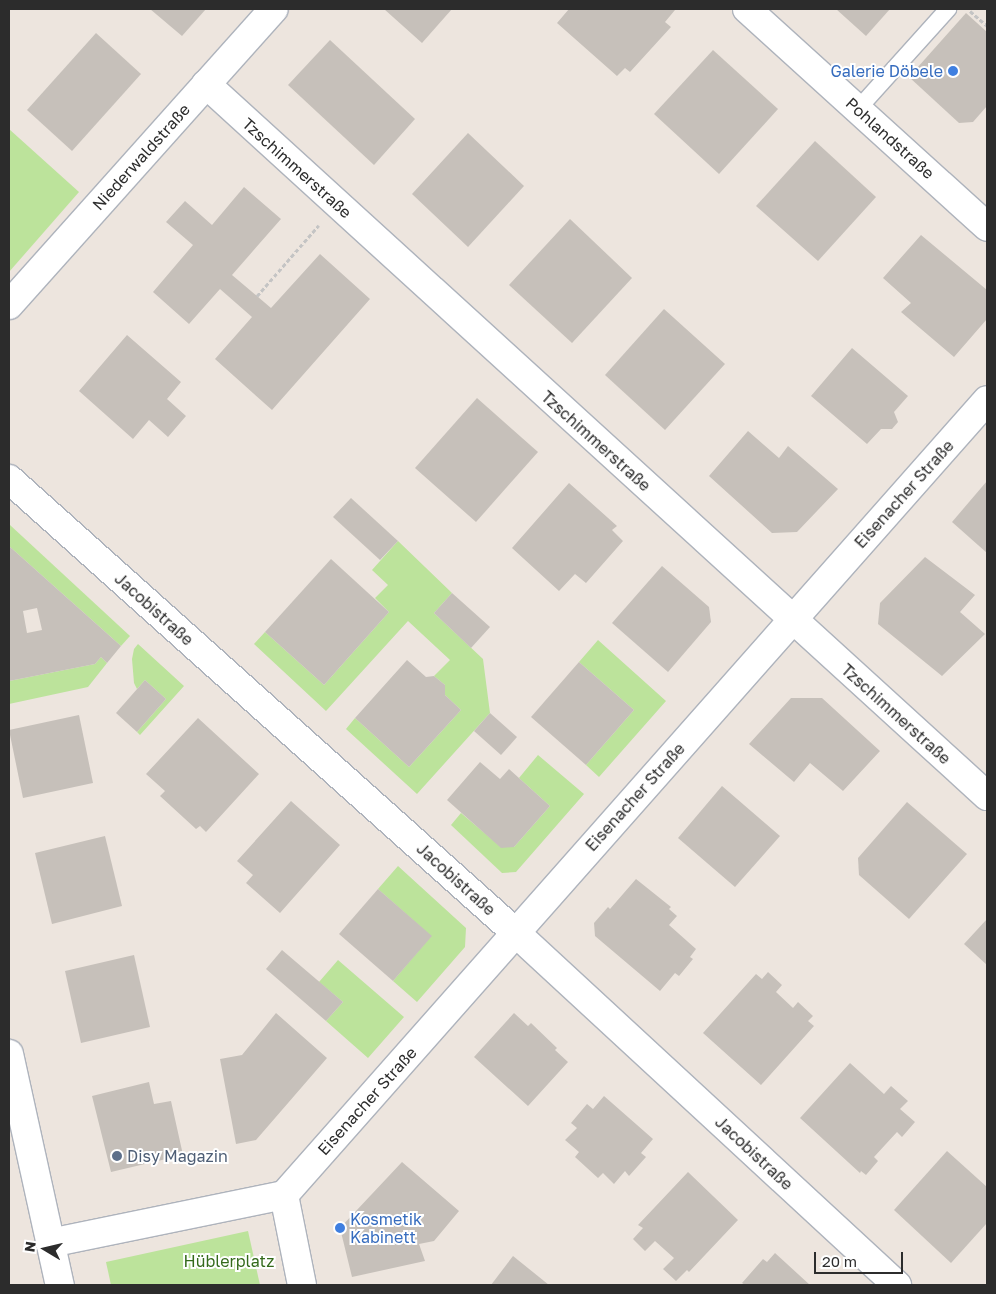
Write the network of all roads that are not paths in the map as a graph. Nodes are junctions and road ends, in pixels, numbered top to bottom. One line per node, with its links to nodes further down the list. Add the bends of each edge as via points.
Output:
1 (274, 9): 4 (street, Niederwaldstraße)
2 (747, 9): 5 (street, Pohlandstraße)
3 (948, 9): 5 (lane)
4 (206, 84): 7 (street, Niederwaldstraße); 10 (street, Tzschimmerstraße)
5 (858, 109): 6 (street, Pohlandstraße)
6 (987, 227)
7 (9, 306)
8 (987, 400): 10 (street, Eisenacher Straße)
9 (9, 479): 12 (street, Jacobistraße)
10 (792, 620): 11 (street, Tzschimmerstraße); 12 (street, Eisenacher Straße)
11 (987, 796)
12 (516, 933): 14 (street, Eisenacher Straße); 18 (street, Jacobistraße)
13 (9, 1054): 15 (street)
14 (284, 1194): 15 (street); 17 (street)
15 (50, 1243): 16 (street)
16 (60, 1285)
17 (302, 1285)
18 (897, 1285)

